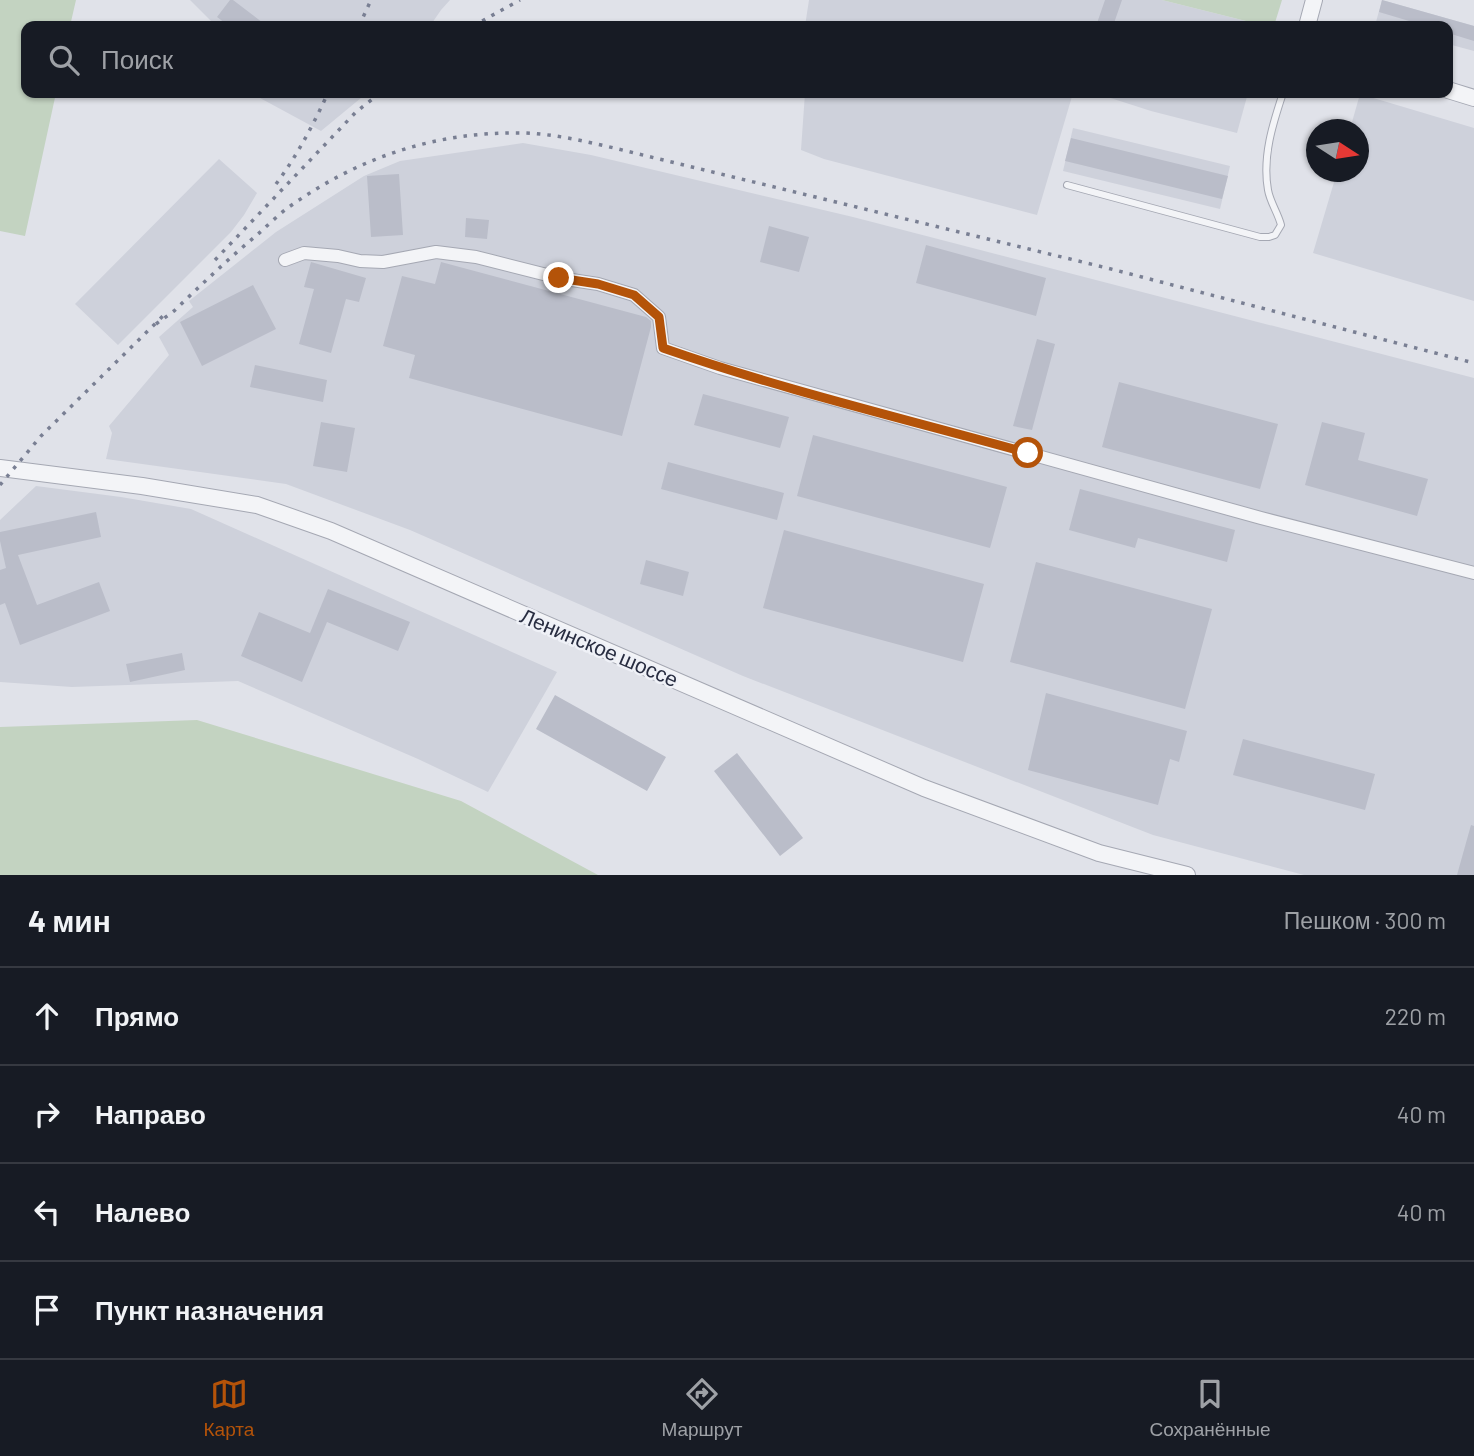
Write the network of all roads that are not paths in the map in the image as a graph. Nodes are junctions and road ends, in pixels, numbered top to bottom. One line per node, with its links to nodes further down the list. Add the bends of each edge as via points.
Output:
1 (1314, 0): 2 (street)
2 (1308, 21)
3 (1453, 92): 5 (street)
4 (1281, 98): 6 (lane, via 1267,168 1268,190 1281,225 1275,235 1261,237)
5 (1474, 99)
6 (1067, 185)
7 (285, 260): 9 (street, via 304,253 383,262 436,252 598,284 634,295 659,317 663,348 720,368 1261,519)
8 (0, 468): 10 (street, Ленинское шоссе, via 257,505 331,531 924,788 1099,853)
9 (1474, 573)
10 (1187, 875)

